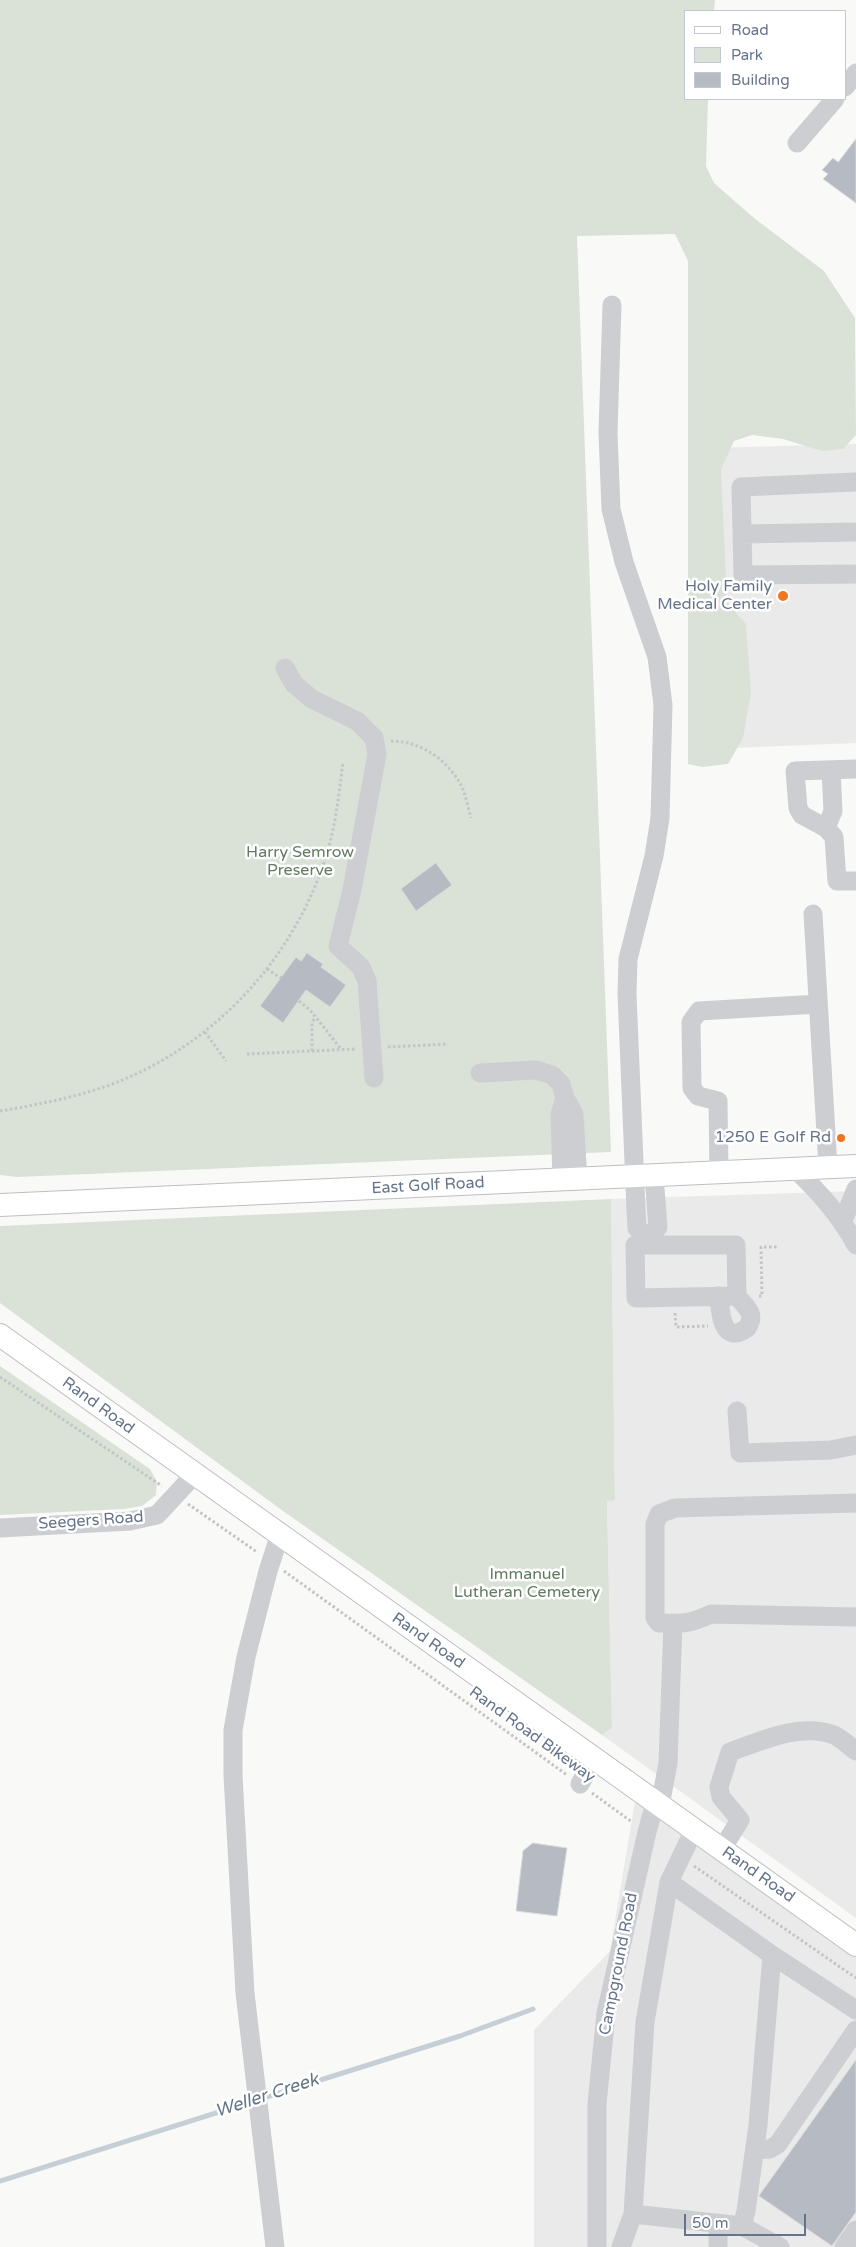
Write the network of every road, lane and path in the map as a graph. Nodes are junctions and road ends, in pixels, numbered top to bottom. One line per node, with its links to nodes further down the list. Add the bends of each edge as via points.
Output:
1 (856, 73): 2 (street)
2 (846, 86)
3 (834, 100): 4 (street)
4 (798, 143)
5 (612, 305): 38 (street, via 608,433 611,509 624,562 657,657 663,705 660,808 654,856 628,959)
6 (856, 482): 8 (street, via 741,487)
7 (856, 532): 8 (street)
8 (742, 534): 9 (street, via 743,575)
9 (856, 574)
10 (285, 668): 11 (street, via 294,684 312,699 357,721)
11 (375, 743): 15 (path, via 408,742 432,754 447,766 461,785); 26 (street, via 377,754 372,787 338,946 361,967 367,981)
12 (343, 763): 19 (path, via 327,853 294,930)
13 (856, 769): 14 (street)
14 (831, 770): 16 (street, via 833,811); 16 (street, via 795,771 798,808 802,815)
15 (472, 818)
16 (826, 828): 17 (street, via 834,837 837,881)
17 (856, 881)
18 (813, 914): 22 (street)
19 (267, 969): 20 (path); 24 (path, via 248,992)
20 (281, 978)
21 (299, 1001): 23 (path)
22 (818, 1004): 35 (street); 37 (street, via 699,1011 691,1022 692,1088 698,1096 718,1101)
23 (315, 1017): 27 (path); 28 (path)
24 (205, 1032): 30 (path); 33 (path, via 138,1073 108,1086 76,1096)
25 (448, 1044): 26 (path)
26 (372, 1048): 27 (path); 32 (street)
27 (341, 1049): 28 (path)
28 (312, 1051): 29 (path)
29 (247, 1054)
30 (226, 1061)
31 (480, 1073): 39 (street, via 536,1070 552,1075 562,1084 565,1098 560,1114)
32 (374, 1078)
33 (0, 1111)
34 (856, 1166): 35 (main road, East Golf Road)
35 (828, 1167): 36 (main road, East Golf Road)
36 (795, 1169): 37 (main road, East Golf Road); 42 (street)
37 (719, 1173): 38 (main road, East Golf Road)
38 (644, 1176): 39 (main road, East Golf Road); 43 (street, via 637,1228)
39 (570, 1180): 41 (main road, East Golf Road)
40 (856, 1189): 42 (street)
41 (0, 1205)
42 (843, 1221): 44 (street)
43 (647, 1242): 43 (street, via 635,1245 636,1298 728,1296 736,1245)
44 (856, 1245)
45 (0, 1336): 49 (main road, Rand Road)
46 (0, 1378): 50 (path)
47 (737, 1411): 48 (street, via 740,1453 831,1450)
48 (856, 1445)
49 (194, 1475): 53 (street, Seegers Road, via 158,1515 130,1521); 54 (main road, Rand Road)
50 (157, 1482)
51 (856, 1503): 57 (street, via 675,1508 659,1514 656,1524 655,1618 659,1623)
52 (196, 1510): 55 (path, Rand Road Bikeway)
53 (0, 1528)
54 (280, 1534): 55 (street); 59 (main road, Rand Road)
55 (271, 1561): 60 (path, Rand Road Bikeway); 77 (street, via 246,1657 233,1730 233,1775 245,1993)
56 (856, 1617): 57 (street, via 711,1614 692,1623)
57 (673, 1623): 61 (street, Campground Road, via 668,1763)
58 (856, 1751): 64 (street, via 834,1735 802,1731 767,1738 730,1752 719,1787 721,1797 740,1820)
59 (594, 1759): 60 (street); 61 (main road, Rand Road)
60 (580, 1784): 63 (path, Rand Road Bikeway)
61 (658, 1804): 62 (main road, Rand Road); 63 (street, Campground Road)
62 (694, 1830): 64 (main road, Rand Road); 65 (street)
63 (646, 1832): 78 (street, Campground Road, via 606,2013 597,2104)
64 (722, 1849): 67 (main road, Rand Road)
65 (681, 1857): 66 (street); 69 (path)
66 (670, 1882): 68 (street); 73 (street, via 645,2022)
67 (856, 1945)
68 (772, 1955): 70 (street); 72 (street)
69 (856, 1978)
70 (856, 2010)
71 (856, 2030): 72 (street, via 778,2144 770,2150)
72 (755, 2150): 75 (street)
73 (633, 2214): 74 (street); 79 (street)
74 (718, 2223): 75 (street); 80 (street)
75 (742, 2226): 81 (street)
76 (856, 2230): 82 (street)
77 (275, 2247)
78 (597, 2247)
79 (621, 2247)
80 (718, 2247)
81 (780, 2247)
82 (844, 2247)

